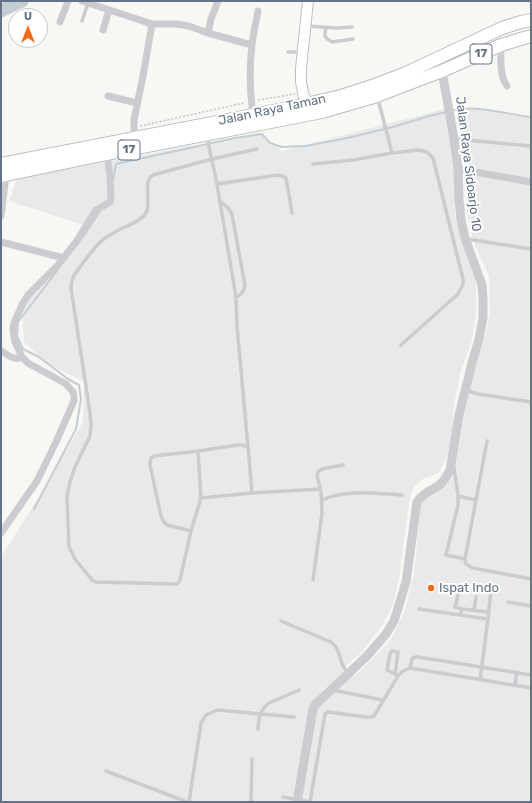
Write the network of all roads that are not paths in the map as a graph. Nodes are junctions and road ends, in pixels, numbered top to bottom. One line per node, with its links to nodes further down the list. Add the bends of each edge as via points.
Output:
1 (68, 1): 9 (street)
2 (218, 1): 15 (street)
3 (308, 1): 11 (main road)
4 (85, 2): 5 (street); 8 (lane)
5 (105, 6): 10 (street); 14 (street)
6 (258, 11): 18 (street)
7 (531, 20): 27 (highway, Jalan Raya Taman / 17, via 502,28 406,73)
8 (82, 21)
9 (60, 22)
10 (152, 24): 15 (street, via 189,26); 26 (street)
11 (305, 26): 13 (lane); 21 (main road)
12 (352, 27): 13 (lane)
13 (326, 28): 17 (lane, via 325,37 332,42)
14 (103, 30)
15 (208, 33): 18 (street)
16 (531, 36): 19 (highway, Jalan Raya Taman / 17)
17 (353, 39)
18 (252, 45): 28 (street, via 251,101)
19 (501, 45): 22 (highway, Jalan Raya Taman / 17); 23 (street, via 502,76)
20 (288, 52): 21 (lane)
21 (302, 52): 27 (main road, via 301,82)
22 (442, 71): 25 (highway, Jalan Raya Taman / 17); 31 (street, Jalan Raya Sidoarjo 10)
23 (507, 86)
24 (108, 96): 26 (street)
25 (377, 96): 27 (highway, Jalan Raya Taman / 17); 34 (lane)
26 (138, 103): 29 (street)
27 (312, 105): 28 (highway, Jalan Raya Taman / 17)
28 (260, 118): 29 (highway, Jalan Raya Taman / 17); 30 (highway, Jalan Raya Taman / 17)
29 (134, 133): 39 (highway, Jalan Raya Taman / 17)
30 (207, 137): 35 (highway, Jalan Raya Taman / 17); 36 (lane)
31 (454, 139): 32 (lane); 38 (street, Jalan Raya Sidoarjo 10)
32 (531, 146)
33 (257, 148): 36 (lane)
34 (392, 153): 37 (lane); 54 (lane, via 420,150 428,152 433,158 463,278 458,294)
35 (106, 154): 39 (highway, Jalan Raya Taman / 17); 50 (street, via 112,199 96,210)
36 (212, 159): 41 (lane); 71 (lane, via 150,177 146,213 134,223 100,242 74,275 71,288 91,424 90,436 75,467 67,496 70,547 80,564 96,582 177,584)
37 (313, 164)
38 (458, 169): 40 (street); 47 (street, Jalan Raya Sidoarjo 10, via 461,220)
39 (3, 172): 44 (street)
40 (531, 182)
41 (218, 184): 42 (lane); 43 (lane, via 282,176 286,178)
42 (220, 202): 45 (lane, via 232,214); 46 (lane)
43 (292, 213)
44 (1, 216)
45 (236, 236): 46 (lane); 51 (lane)
46 (226, 238): 52 (lane)
47 (465, 238): 49 (lane); 57 (street, Jalan Raya Sidoarjo 10, via 482,285 483,318)
48 (1, 242): 50 (street)
49 (531, 249)
50 (64, 258): 56 (street, via 28,295 16,318 13,329 15,342)
51 (240, 260): 52 (lane); 53 (lane, via 244,291)
52 (230, 263): 53 (lane)
53 (236, 297): 60 (lane, via 236,326)
54 (401, 345)
55 (1, 351): 56 (street, via 16,359)
56 (22, 357): 72 (street, via 66,384 73,392 74,401 37,481)
57 (464, 390): 58 (lane); 62 (street, Jalan Raya Sidoarjo 10)
58 (531, 402)
59 (487, 441): 70 (lane)
60 (248, 447): 61 (lane, via 238,445); 65 (lane)
61 (198, 451): 68 (lane); 71 (lane, via 154,456 150,461 164,522)
62 (453, 457): 67 (lane); 91 (street, Jalan Raya Sidoarjo 10, via 446,478 422,495 417,502 406,582 394,621 367,656)
63 (343, 465): 64 (lane, via 318,472)
64 (320, 489): 65 (lane); 69 (lane)
65 (252, 493): 68 (lane)
66 (402, 495): 69 (lane, via 351,493)
67 (458, 496): 70 (lane); 73 (lane, via 446,554)
68 (201, 498): 71 (lane)
69 (322, 500): 75 (lane)
70 (476, 500): 73 (lane)
71 (190, 531)
72 (1, 533)
73 (464, 559): 74 (lane, via 472,568)
74 (531, 579)
75 (313, 580)
76 (491, 590): 84 (lane)
77 (458, 594): 82 (lane, via 455,607)
78 (476, 597): 83 (lane)
79 (508, 602): 80 (lane)
80 (531, 606)
81 (420, 609): 85 (lane)
82 (462, 609): 83 (lane); 85 (lane)
83 (474, 610): 84 (lane)
84 (489, 612): 86 (lane)
85 (460, 614): 86 (lane)
86 (488, 619): 88 (lane)
87 (281, 621): 91 (lane, via 331,642 337,648 344,669)
88 (482, 667): 89 (lane, via 415,657); 90 (lane); 94 (lane)
89 (410, 668): 92 (lane); 94 (lane)
90 (516, 672): 93 (lane); 95 (lane)
91 (349, 673): 98 (street, Jalan Raya Sidoarjo 10)
92 (396, 675): 92 (lane, via 398,652 392,651 387,670); 99 (lane)
93 (531, 675)
94 (480, 680): 95 (lane)
95 (515, 685): 96 (lane)
96 (531, 688)
97 (299, 690): 100 (lane, via 269,703)
98 (331, 690): 99 (lane); 106 (street, Jalan Raya Sidoarjo 10, via 313,709)
99 (383, 700): 109 (lane, via 371,717 332,712 325,714)
100 (260, 714): 101 (lane); 102 (lane); 107 (lane, via 216,710 206,715 201,723)
101 (294, 717)
102 (258, 729)
103 (252, 759): 108 (lane)
104 (106, 771): 107 (lane)
105 (283, 797): 106 (lane)
106 (298, 801): 109 (lane)
107 (188, 802)
108 (251, 802)
109 (311, 802)

